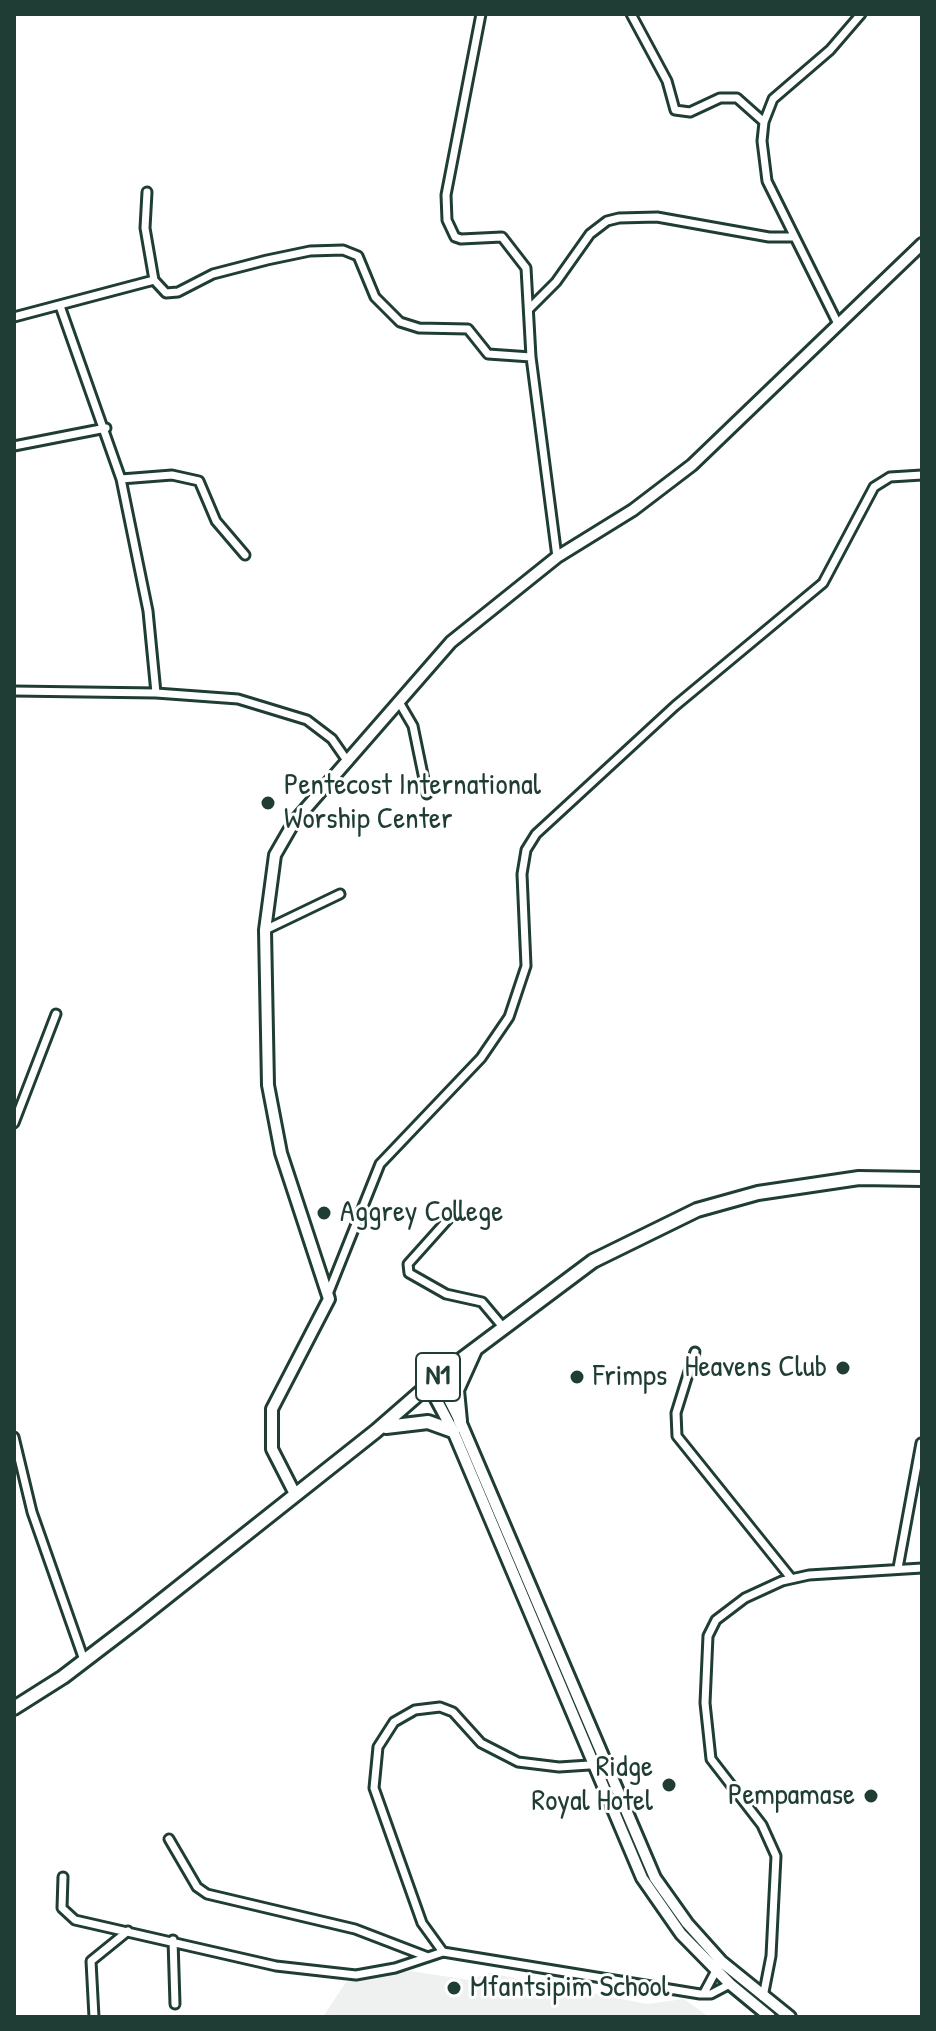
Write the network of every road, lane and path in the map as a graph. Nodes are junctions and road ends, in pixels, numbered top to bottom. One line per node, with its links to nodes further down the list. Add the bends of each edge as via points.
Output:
1 (481, 14): 10 (street, via 446,195 447,220 455,237 497,236 508,241 526,268)
2 (631, 14): 4 (street, via 667,81 675,110 690,112 728,97 745,103)
3 (861, 14): 4 (street, via 821,59 773,99)
4 (764, 122): 6 (street, via 761,153 767,181)
5 (147, 192): 8 (street, via 145,228)
6 (794, 237): 10 (street, via 657,217 619,218 590,234); 12 (street)
7 (922, 244): 12 (street)
8 (154, 280): 9 (street); 13 (street, via 171,294 213,274 267,260 343,250 358,256 375,297 400,322 419,328 468,329 488,354)
9 (60, 306): 11 (street); 14 (street)
10 (530, 308): 13 (street)
11 (14, 317)
12 (838, 324): 19 (street, via 692,465)
13 (531, 357): 19 (street)
14 (106, 428): 15 (street); 17 (street)
15 (14, 446)
16 (922, 475): 31 (street, via 890,477 874,487 823,583 675,706 536,834 526,850 522,874 526,966 509,1017 481,1058 380,1164)
17 (121, 479): 18 (street, via 172,475 199,481 216,521); 21 (street, via 148,611)
18 (245, 555)
19 (557, 557): 22 (street, via 467,628)
20 (14, 691): 21 (street)
21 (156, 693): 23 (street, via 238,699 283,710 325,732)
22 (399, 702): 23 (street); 24 (street, via 413,726)
23 (348, 762): 26 (street, via 294,822 275,855)
24 (427, 794)
25 (340, 894): 26 (street)
26 (265, 930): 31 (street, via 267,1070 273,1115)
27 (56, 1014): 28 (street)
28 (14, 1123)
29 (922, 1179): 32 (highway, N1, via 828,1181 697,1210 593,1261)
30 (451, 1216): 32 (street, via 408,1264 409,1273 446,1294 482,1302)
31 (328, 1294): 40 (street, via 272,1409 272,1449)
32 (503, 1327): 33 (highway, N1)
33 (475, 1350): 35 (highway, N1); 36 (highway, via 457,1390)
34 (695, 1352): 43 (street, via 676,1413 677,1436)
35 (434, 1382): 36 (street); 37 (highway, N1)
36 (456, 1426): 37 (highway, via 411,1422); 46 (street)
37 (376, 1431): 40 (highway, N1)
38 (14, 1437): 44 (street, via 35,1522)
39 (921, 1443): 41 (street)
40 (295, 1494): 44 (highway, N1)
41 (898, 1568): 42 (street); 43 (street)
42 (922, 1568)
43 (791, 1578): 56 (street, via 745,1598 716,1620 708,1636 705,1703 711,1759 762,1825 776,1856 772,1943)
44 (84, 1660): 45 (highway, N1)
45 (14, 1708)
46 (599, 1765): 51 (street, via 518,1762 481,1743 453,1712 440,1707 415,1710 384,1733 374,1763 374,1788 422,1923); 53 (street, via 645,1884 681,1934)
47 (169, 1839): 52 (street, via 197,1887 207,1894 355,1929)
48 (63, 1877): 49 (street, via 62,1908 70,1918)
49 (128, 1931): 50 (street); 58 (street, via 91,1961)
50 (173, 1940): 52 (street, via 246,1960 334,1975 377,1972); 57 (street)
51 (443, 1952): 52 (street); 55 (street)
52 (428, 1957)
53 (719, 1966): 54 (street); 55 (street); 56 (street)
54 (730, 1984): 55 (street); 59 (street)
55 (704, 1993)
56 (763, 1997): 60 (street)
57 (175, 2004)
58 (94, 2017)
59 (770, 2017)
60 (790, 2017)

